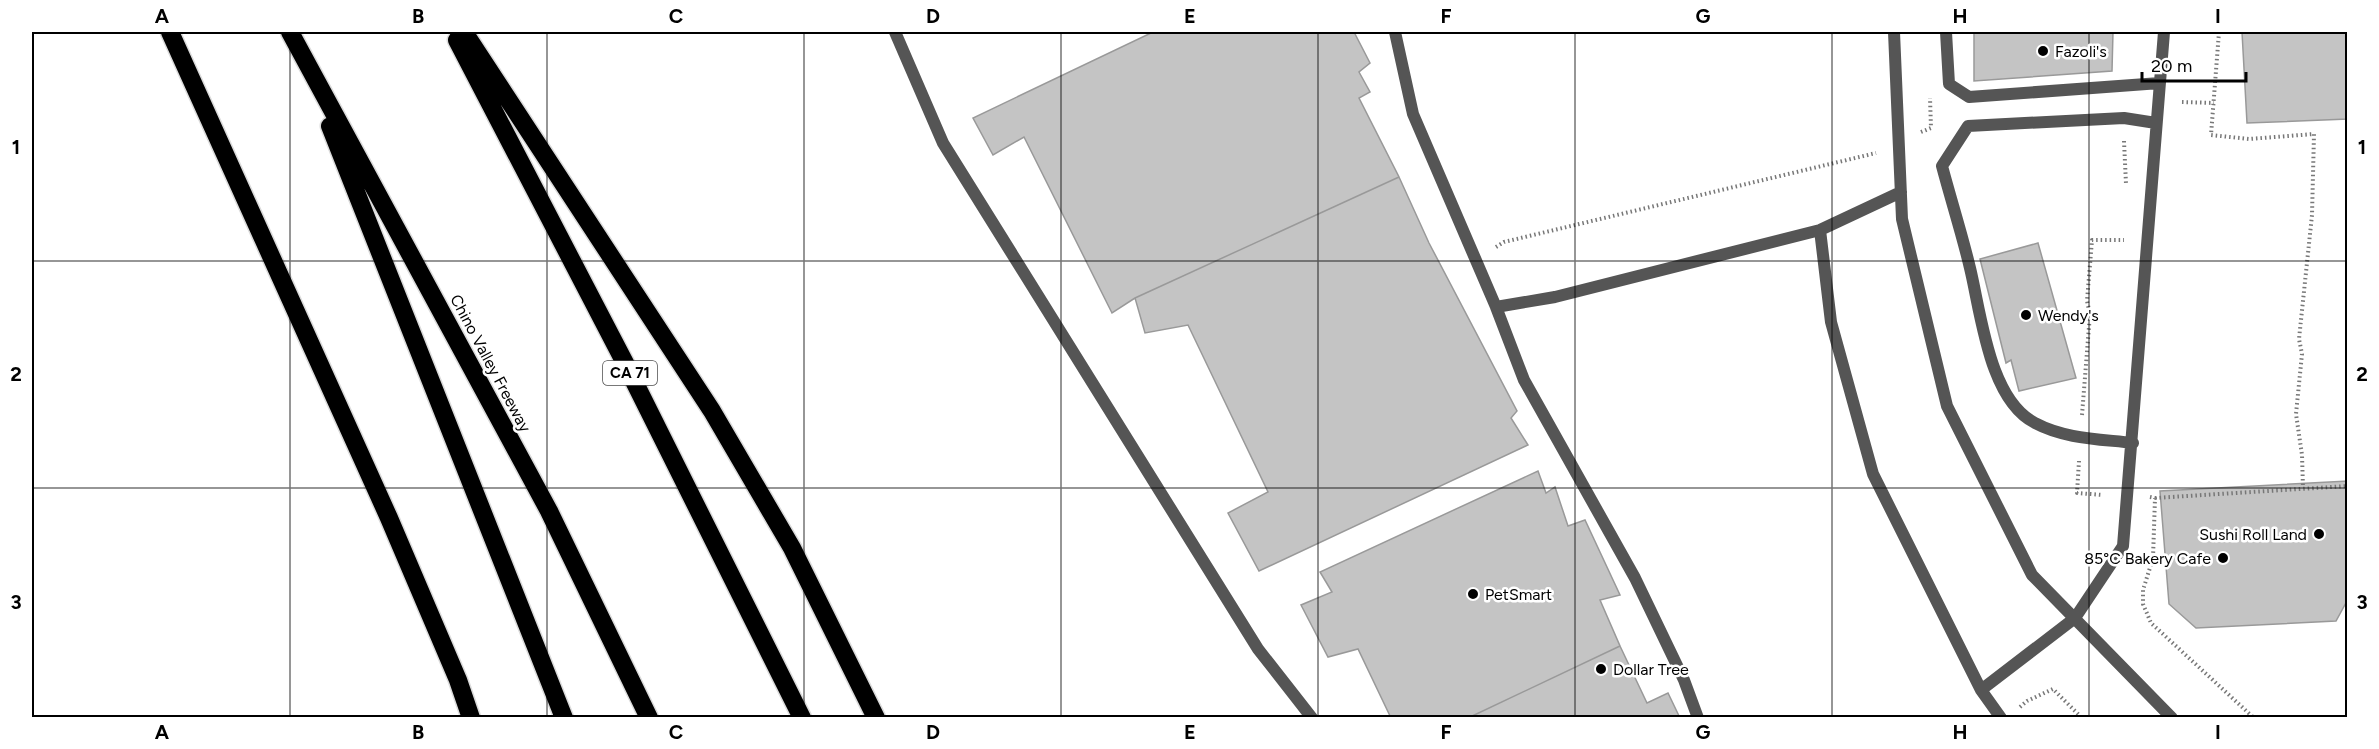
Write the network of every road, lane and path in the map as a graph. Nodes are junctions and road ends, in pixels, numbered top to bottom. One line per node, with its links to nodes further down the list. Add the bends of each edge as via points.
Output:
1 (170, 32): 27 (highway, via 389,518)
2 (290, 32): 11 (highway, Chino Valley Freeway)
3 (452, 32): 30 (highway, CA 71, via 626,365)
4 (464, 32): 31 (highway, via 712,411 792,548)
5 (898, 32): 32 (lane, via 943,143 1258,649)
6 (1395, 32): 18 (lane, via 1413,114)
7 (1894, 32): 15 (lane)
8 (1946, 32): 12 (lane, via 1949,84 1969,97)
9 (2164, 32): 12 (lane)
10 (2219, 32): 22 (path, via 2211,135 2249,139 2314,134 2312,215 2299,339 2302,354 2296,414)
11 (300, 49): 28 (highway); 29 (highway, Chino Valley Freeway, via 549,511)
12 (2160, 83): 14 (lane)
13 (1929, 96): 15 (path, via 1931,128)
14 (2156, 123): 20 (lane); 20 (lane, via 2124,118 1968,126 1942,166 1970,269 1982,334 2009,401 2033,423 2071,436)
15 (1898, 142): 16 (lane); 18 (path, via 1873,154 1504,242)
16 (1900, 192): 17 (lane); 24 (lane, via 1902,219 1947,406 2032,574)
17 (1820, 230): 19 (lane, via 1555,297); 25 (lane, via 1831,322 1873,474)
18 (1475, 258): 19 (lane)
19 (1496, 307): 33 (lane, via 1524,380 1635,578)
20 (2133, 443): 24 (lane, via 2123,546)
21 (2348, 486): 22 (path)
22 (2303, 488): 23 (path)
23 (2155, 498)
24 (2075, 618): 25 (lane); 36 (lane)
25 (1982, 690): 34 (lane)
26 (2014, 712): 35 (path, via 2053,689)
27 (471, 717)
28 (564, 717)
29 (649, 717)
30 (802, 717)
31 (876, 717)
32 (1312, 717)
33 (1698, 717)
34 (2001, 717)
35 (2082, 717)
36 (2172, 717)

